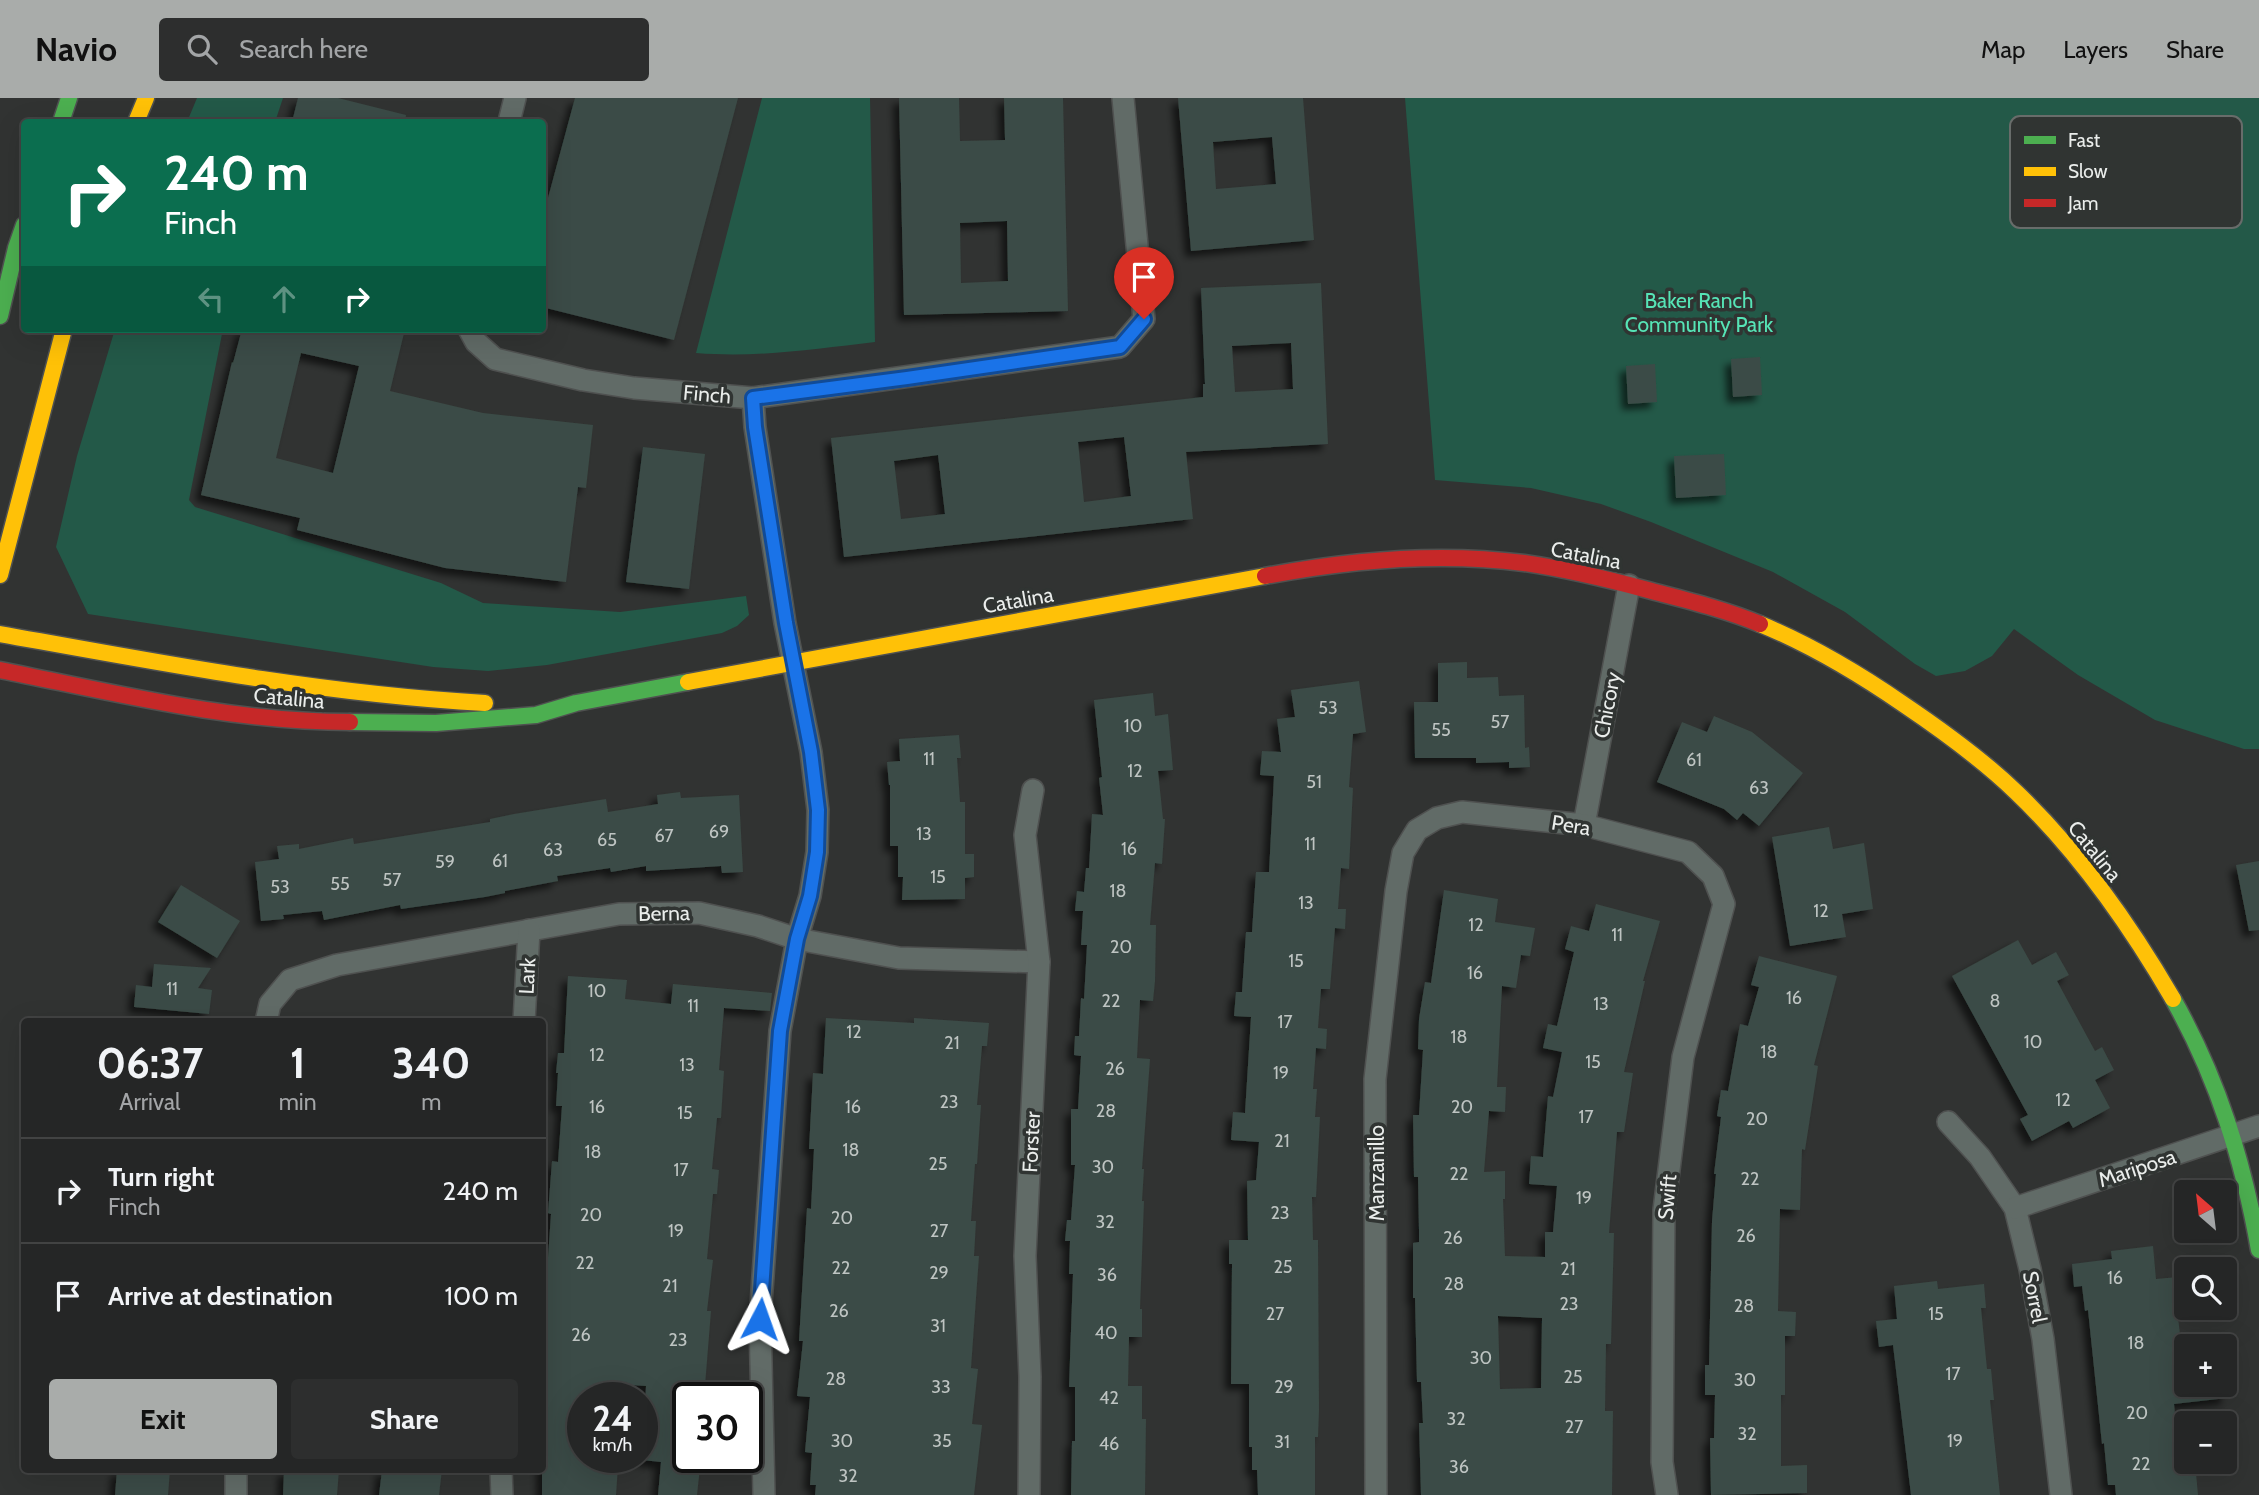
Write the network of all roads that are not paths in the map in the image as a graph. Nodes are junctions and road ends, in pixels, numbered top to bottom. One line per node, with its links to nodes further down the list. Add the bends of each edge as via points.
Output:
1 (69, 98): 5 (street)
2 (146, 98): 6 (street)
3 (514, 98): 7 (street)
4 (1123, 98): 12 (street, Finch, via 1144,319 1120,347)
5 (62, 119)
6 (137, 119)
7 (510, 119)
8 (21, 234): 9 (street)
9 (0, 316)
10 (63, 333): 13 (street)
11 (472, 333): 12 (street, Finch, via 495,359 583,380)
12 (753, 398): 16 (street)
13 (0, 575)
14 (1629, 585): 16 (street, Catalina, via 1566,570 1489,560 1355,562); 20 (street, Chicory); 30 (street, Catalina, via 1748,620 1809,648 1871,682 1984,764 2031,807 2097,883 2145,953 2187,1025)
15 (0, 634): 18 (street, Catalina, via 235,676 412,699)
16 (794, 662): 18 (street, Catalina); 24 (street, via 818,810 810,896)
17 (0, 670): 18 (street, Catalina, via 189,708 297,722 491,720 536,715)
18 (576, 703)
19 (1033, 790): 25 (street, Forster, via 1026,835)
20 (1584, 825): 21 (street, Pera, via 1462,812 1437,818 1417,830); 22 (street, Pera, via 1688,852 1713,876)
21 (1404, 853): 39 (street, Manzanillo, via 1375,1079)
22 (1724, 904): 40 (street, Swift, via 1683,1057 1664,1209 1662,1462)
23 (529, 929): 24 (street, Berna, via 619,914 699,913); 26 (street, Berna, via 337,965 290,980 270,1004); 27 (street, Lark)
24 (797, 939): 25 (street, Berna, via 899,958); 37 (street, via 780,1031 760,1319)
25 (1039, 962): 38 (street, Forster, via 1025,1256)
26 (267, 1018)
27 (524, 1018)
28 (1948, 1122): 31 (street, Sorrel, via 1980,1157)
29 (2259, 1126): 30 (street, Mariposa)
30 (2233, 1135): 31 (street, Mariposa); 32 (street, Catalina)
31 (2015, 1208): 41 (street, Sorrel, via 2043,1339)
32 (2259, 1250)
33 (236, 1473): 35 (street)
34 (501, 1473): 36 (street)
35 (236, 1495)
36 (502, 1495)
37 (764, 1495)
38 (1029, 1495)
39 (1376, 1495)
40 (1667, 1495)
41 (2061, 1495)

